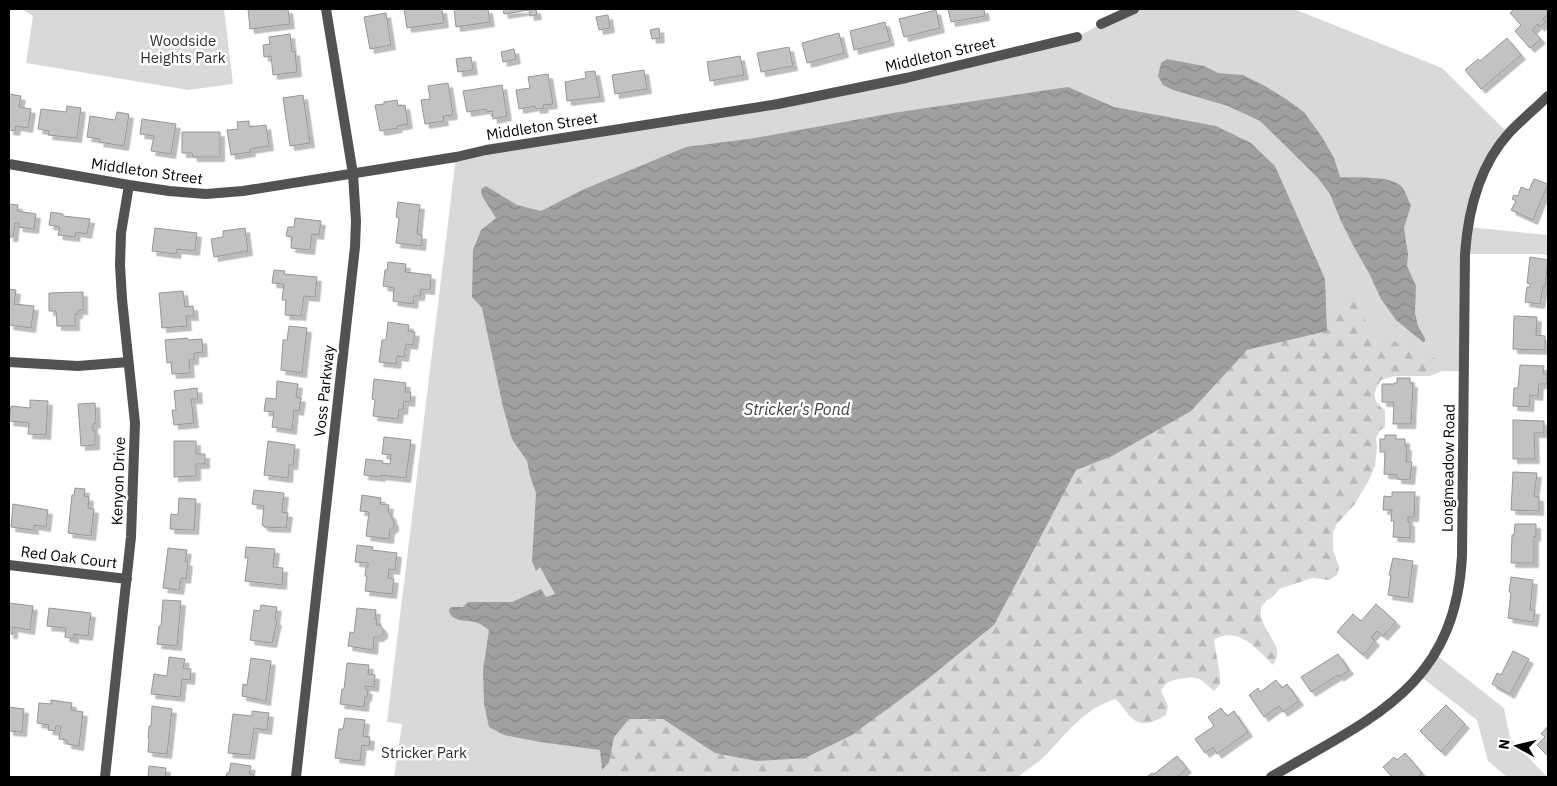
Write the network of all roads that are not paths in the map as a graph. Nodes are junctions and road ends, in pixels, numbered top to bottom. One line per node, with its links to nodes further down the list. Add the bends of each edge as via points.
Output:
1 (326, 9): 7 (street, Voss Parkway)
2 (1134, 9): 3 (street)
3 (1101, 24)
4 (1077, 37): 7 (street, Middleton Street, via 906,78 778,104)
5 (1548, 96): 15 (street, Longmeadow Road, via 1495,152 1481,178 1467,227 1461,579 1446,635 1429,664 1399,698)
6 (9, 164): 8 (street, Middleton Street)
7 (353, 174): 8 (street, Middleton Street, via 206,194); 14 (street, Voss Parkway, via 355,247)
8 (129, 185): 10 (street, Kenyon Drive, via 121,232 120,265)
9 (9, 362): 10 (street, via 78,366)
10 (128, 362): 12 (street, Kenyon Drive, via 135,423)
11 (9, 564): 12 (street, Red Oak Court)
12 (127, 579): 13 (street, Kenyon Drive)
13 (105, 777)
14 (296, 777)
15 (1271, 777)

